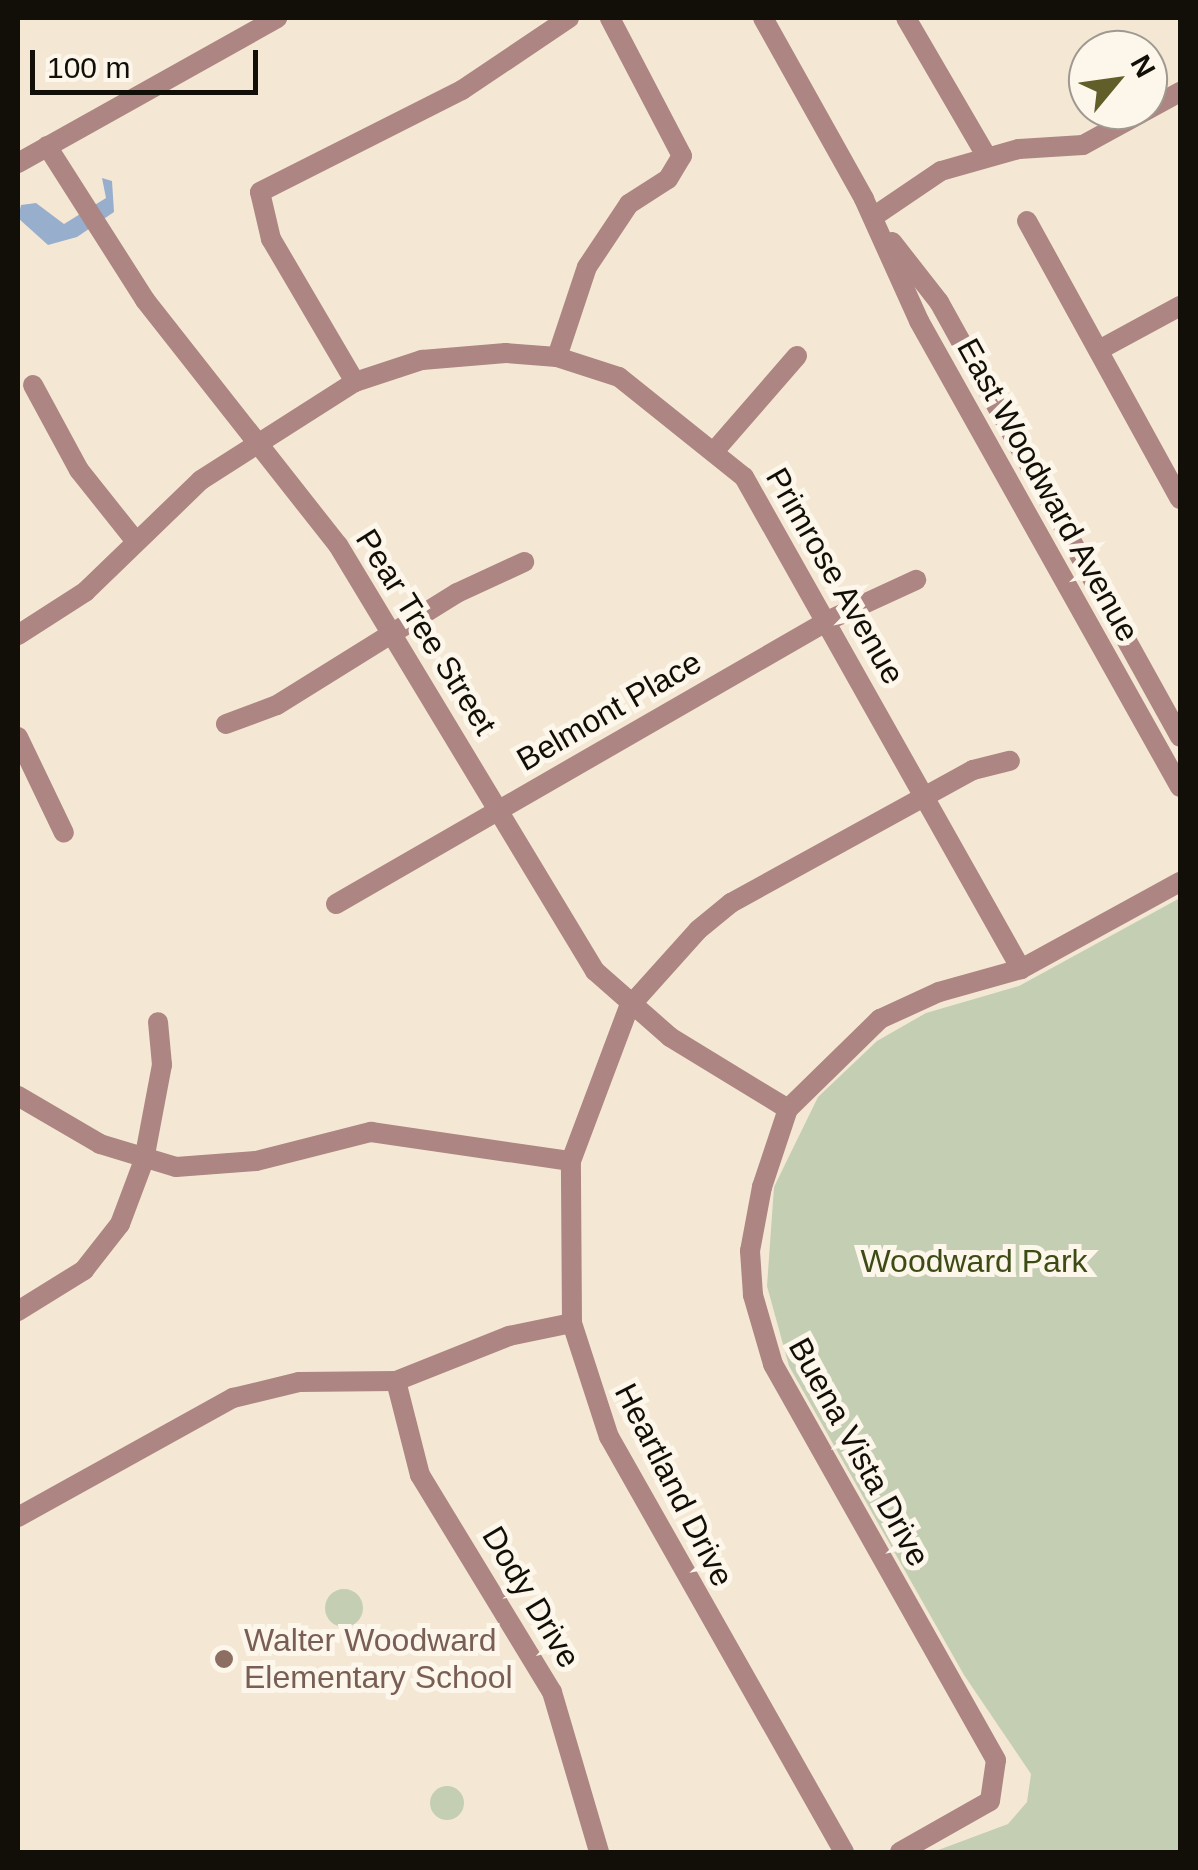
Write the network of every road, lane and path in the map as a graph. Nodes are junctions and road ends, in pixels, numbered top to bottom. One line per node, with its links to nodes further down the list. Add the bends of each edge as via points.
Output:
1 (277, 18): 7 (street)
2 (569, 18): 16 (street, via 462,90 260,192 271,239)
3 (610, 18): 14 (street, via 682,156 668,179 629,204 588,267)
4 (764, 18): 10 (street, East Woodward Avenue)
5 (906, 18): 8 (street)
6 (1180, 92): 8 (street, via 1083,145)
7 (46, 146): 9 (street); 18 (street, Pear Tree Street, via 97,232)
8 (987, 158): 10 (street, via 941,171)
9 (18, 162)
10 (873, 216): 29 (street, East Woodward Avenue, via 939,302); 31 (street, East Woodward Avenue, via 919,321)
11 (1027, 221): 13 (street)
12 (1180, 306): 13 (street)
13 (1099, 350): 20 (street)
14 (558, 356): 16 (street, Primrose Avenue, via 422,360); 19 (street, Primrose Avenue, via 619,377)
15 (798, 356): 19 (street)
16 (356, 382): 18 (street, Primrose Avenue)
17 (33, 384): 21 (street, via 79,470)
18 (260, 438): 21 (street, Primrose Avenue); 25 (street, Pear Tree Street)
19 (717, 448): 24 (street, Primrose Avenue, via 744,477)
20 (1180, 499)
21 (133, 538): 26 (street, Primrose Avenue, via 85,592)
22 (524, 562): 25 (street)
23 (916, 580): 24 (street, Belmont Place)
24 (829, 620): 32 (street, Primrose Avenue); 33 (street, Belmont Place)
25 (396, 632): 27 (street, via 278,705); 33 (street, Pear Tree Street)
26 (18, 636)
27 (226, 724)
28 (18, 737): 34 (street)
29 (1180, 737)
30 (1010, 760): 32 (street, Heartland Drive, via 994,761)
31 (1180, 787)
32 (926, 798): 37 (street, Primrose Avenue); 38 (street, Heartland Drive, via 730,903)
33 (498, 810): 36 (street, Belmont Place); 38 (street, Pear Tree Street, via 574,942)
34 (64, 833)
35 (1180, 882): 37 (street, Buena Vista Drive)
36 (336, 904)
37 (1021, 969): 41 (street, Buena Vista Drive, via 939,992 880,1019)
38 (629, 1008): 41 (street, Pear Tree Street); 43 (street, Heartland Drive)
39 (158, 1022): 42 (street, via 162,1066)
40 (18, 1096): 42 (street, via 65,1128)
41 (788, 1109): 50 (street, Buena Vista Drive, via 753,1228 759,1327 998,1772 990,1802)
42 (144, 1160): 43 (street, via 176,1167 256,1161 371,1132); 44 (street, via 105,1248 54,1292)
43 (571, 1161): 45 (street, Heartland Drive)
44 (18, 1311)
45 (572, 1323): 46 (street, via 508,1336); 49 (street, Heartland Drive, via 609,1438)
46 (396, 1380): 47 (street, via 299,1382 233,1398); 48 (street, Dody Drive, via 420,1475 552,1692)
47 (18, 1517)
48 (600, 1852)
49 (844, 1852)
50 (900, 1852)

